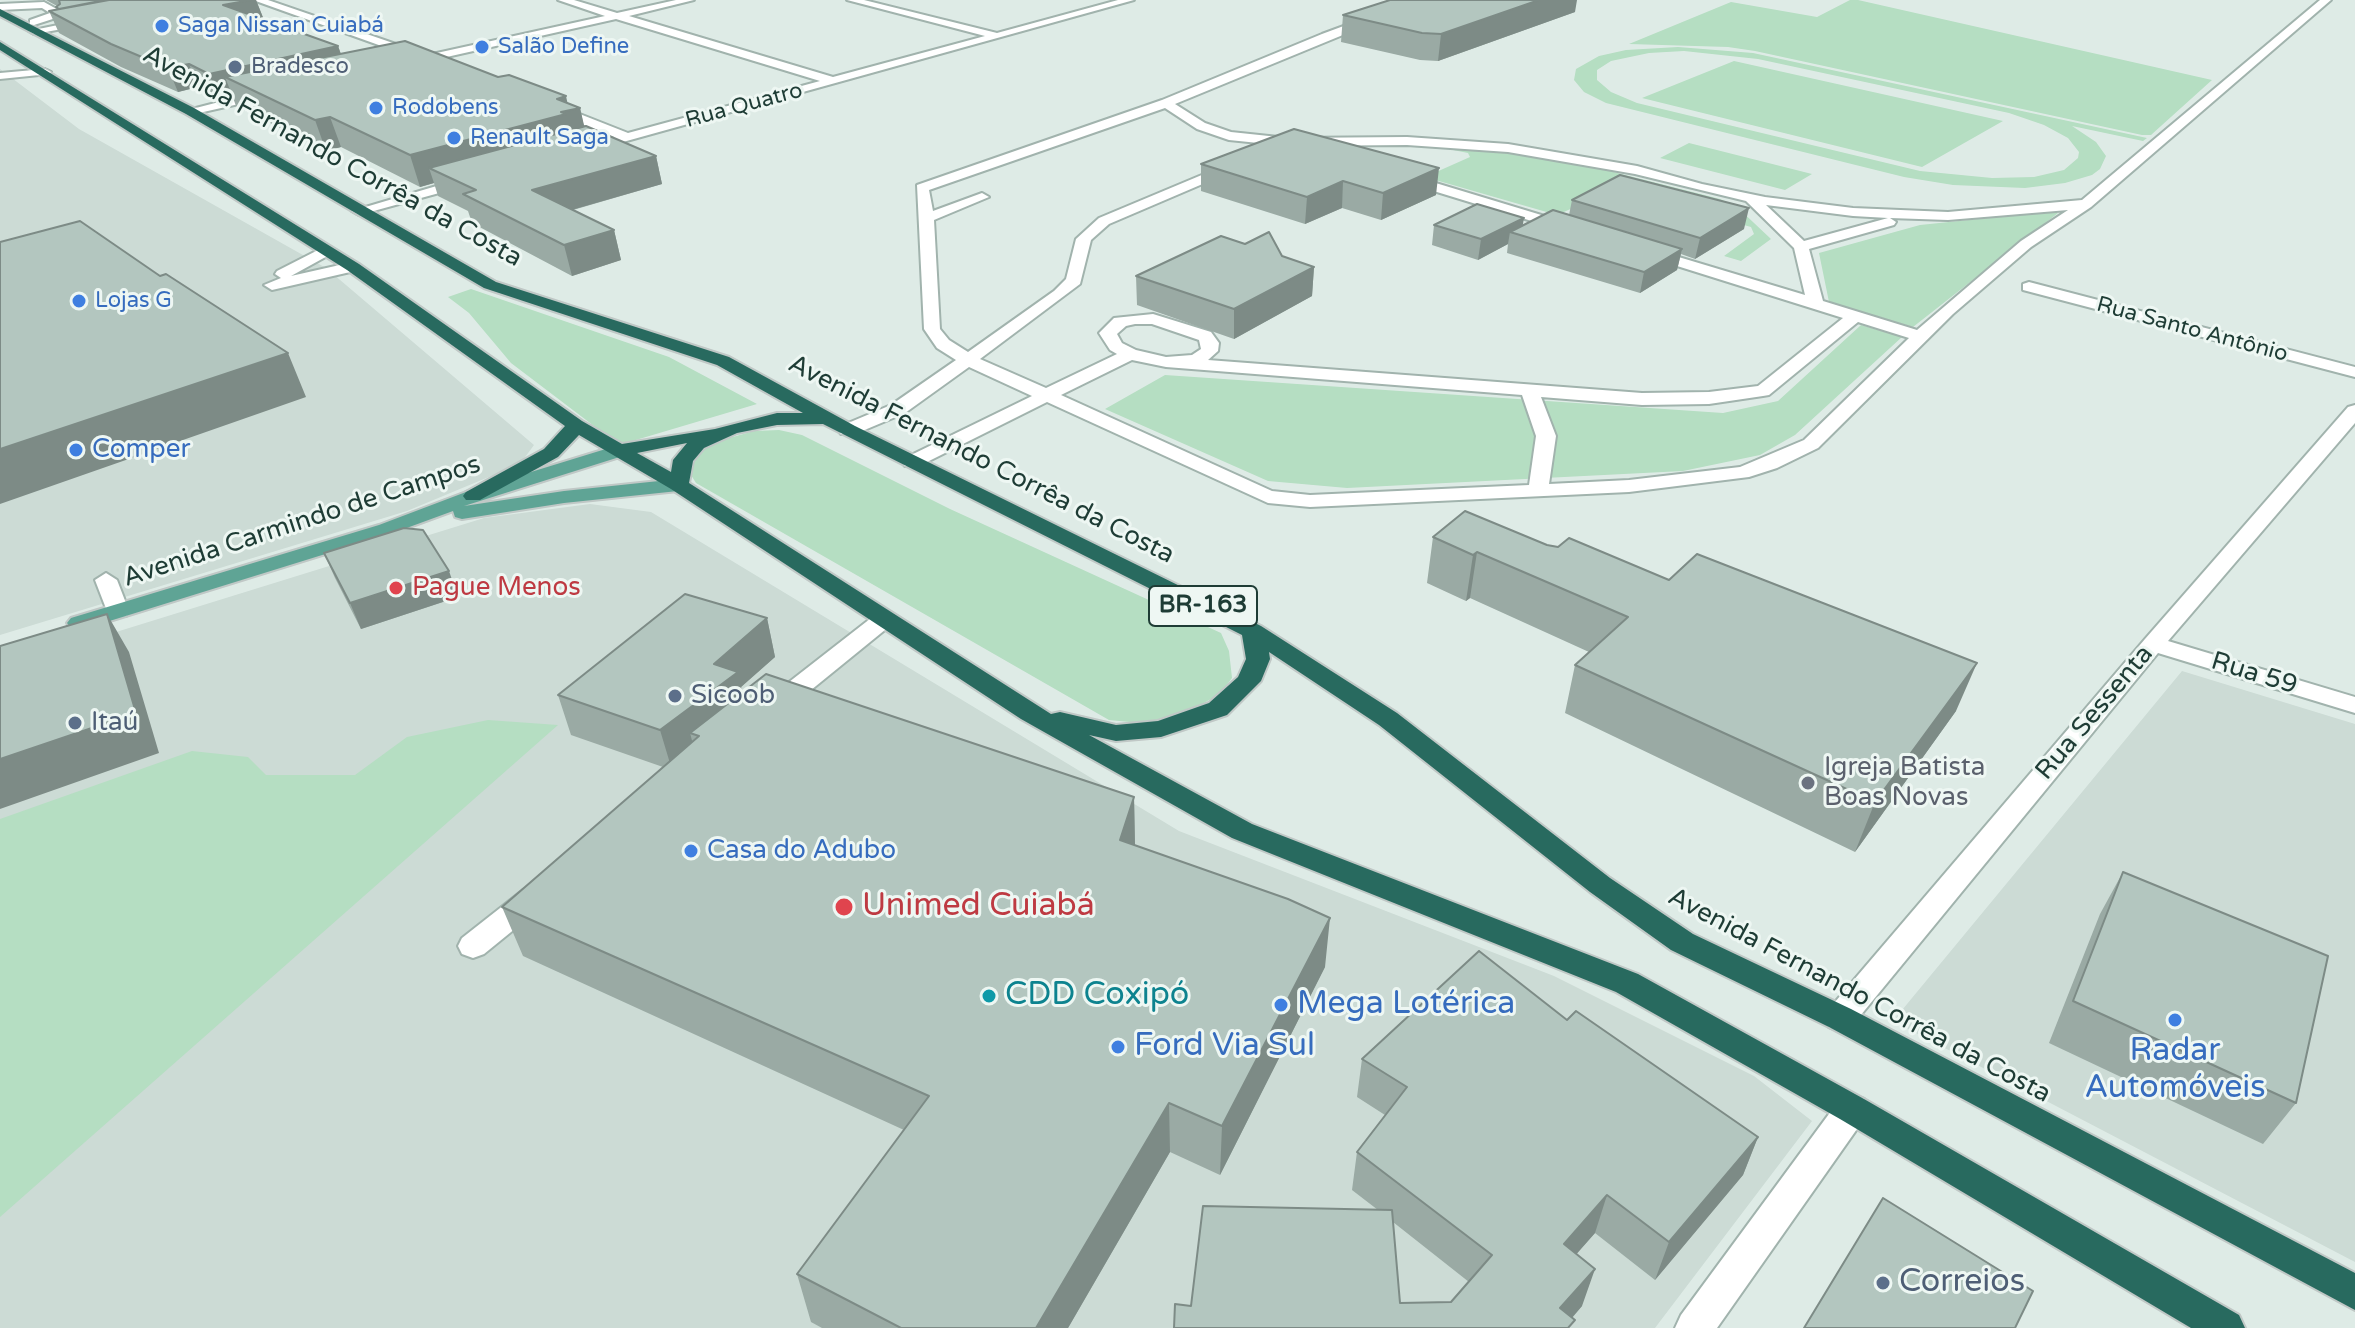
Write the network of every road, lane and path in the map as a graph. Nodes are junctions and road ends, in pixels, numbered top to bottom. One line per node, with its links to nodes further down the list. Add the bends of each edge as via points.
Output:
1 (258, 0): 16 (street)
2 (563, 0): 11 (street)
3 (689, 0): 11 (street)
4 (852, 0): 14 (street)
5 (1129, 0): 14 (street, Rua Quatro)
6 (1423, 0): 23 (street)
7 (2326, 0): 34 (street)
8 (58, 8): 9 (street); 10 (street); 13 (street)
9 (0, 10): 13 (highway, Avenida Fernando Corrêa da Costa / BR-163)
10 (74, 11)
11 (618, 16): 16 (street); 21 (street)
12 (95, 20): 13 (street)
13 (29, 28): 25 (highway, Avenida Fernando Corrêa da Costa / BR-163)
14 (997, 36): 21 (street, Rua Quatro)
15 (0, 45): 19 (highway)
16 (428, 58): 17 (street); 18 (street)
17 (398, 65)
18 (456, 70)
19 (45, 72): 20 (street); 41 (highway)
20 (0, 76)
21 (833, 82): 26 (street, Rua Quatro)
22 (279, 91): 25 (street)
23 (1166, 103): 27 (street, via 1201,126 1229,136); 37 (street, via 930,182 922,188)
24 (542, 104): 26 (street)
25 (190, 111): 35 (highway, Avenida Fernando Corrêa da Costa / BR-163)
26 (627, 137): 28 (street, Rua Quatro)
27 (1288, 142): 29 (street); 33 (street, via 1407,141 1522,149 1637,170); 48 (street, via 1104,221 1084,239 1074,281)
28 (567, 154)
29 (1333, 156)
30 (1393, 174): 38 (street)
31 (478, 178): 35 (street)
32 (982, 197): 37 (street)
33 (1751, 199): 36 (street); 39 (street)
34 (2086, 204): 36 (street); 46 (street, via 2026,244)
35 (359, 211): 54 (highway, Avenida Fernando Corrêa da Costa / BR-163, via 490,285 723,361)
36 (1908, 216): 39 (street)
37 (927, 218): 48 (street, via 932,329 943,344)
38 (1574, 230)
39 (1801, 247): 44 (street)
40 (1634, 248): 44 (street)
41 (326, 251): 42 (highway); 42 (street, via 269,284)
42 (353, 267): 55 (highway)
43 (2029, 287): 50 (street, Rua Santo Antônio)
44 (1815, 303): 45 (street)
45 (1855, 316): 46 (street); 51 (street, via 1763,391 1642,399)
46 (1920, 336): 61 (street, via 1811,444 1770,464 1742,473 1629,486)
47 (1130, 354): 49 (street); 49 (street, via 1108,333 1120,322 1135,319 1153,319 1205,336 1210,343 1205,356); 52 (street)
48 (969, 360): 52 (street); 57 (street, via 898,409)
49 (1166, 362): 51 (street)
50 (2355, 372)
51 (1529, 390): 61 (street, via 1546,436)
52 (1049, 395): 59 (street); 61 (street, via 1268,497 1310,501)
53 (2355, 411): 69 (street, Rua Sessenta)
54 (825, 418): 56 (highway, via 777,419); 57 (highway, Avenida Fernando Corrêa da Costa / BR-163)
55 (575, 425): 58 (highway); 62 (highway, via 551,453)
56 (732, 428): 58 (highway); 60 (highway, via 697,444 683,460)
57 (848, 430): 59 (highway, Avenida Fernando Corrêa da Costa / BR-163)
58 (622, 450): 60 (highway); 62 (main road, Avenida Carmindo de Campos)
59 (912, 462): 68 (highway, Avenida Fernando Corrêa da Costa / BR-163)
60 (678, 485): 63 (main road, via 550,499); 66 (highway)
61 (1538, 490)
62 (473, 496): 63 (main road, Avenida Carmindo de Campos)
63 (386, 529): 65 (main road, Avenida Carmindo de Campos)
64 (106, 580): 65 (street)
65 (118, 611): 67 (main road, Avenida Carmindo de Campos)
66 (883, 620): 71 (highway); 72 (street)
67 (58, 629)
68 (1253, 631): 71 (highway, via 1258,659 1249,681 1218,709 1161,729 1116,733); 75 (highway, Avenida Fernando Corrêa da Costa / BR-163, via 1388,719 1600,885 1682,942)
69 (2153, 644): 70 (street, Rua 59); 75 (street, Rua Sessenta)
70 (2355, 705)
71 (1030, 713): 76 (highway, via 1242,831 1627,983)
72 (759, 719)
73 (548, 886): 74 (street)
74 (473, 946)
75 (1840, 1018): 77 (highway, Avenida Fernando Corrêa da Costa / BR-163)
76 (1852, 1109): 78 (street); 79 (highway)
77 (2355, 1292)
78 (1694, 1328)
79 (2226, 1328)

